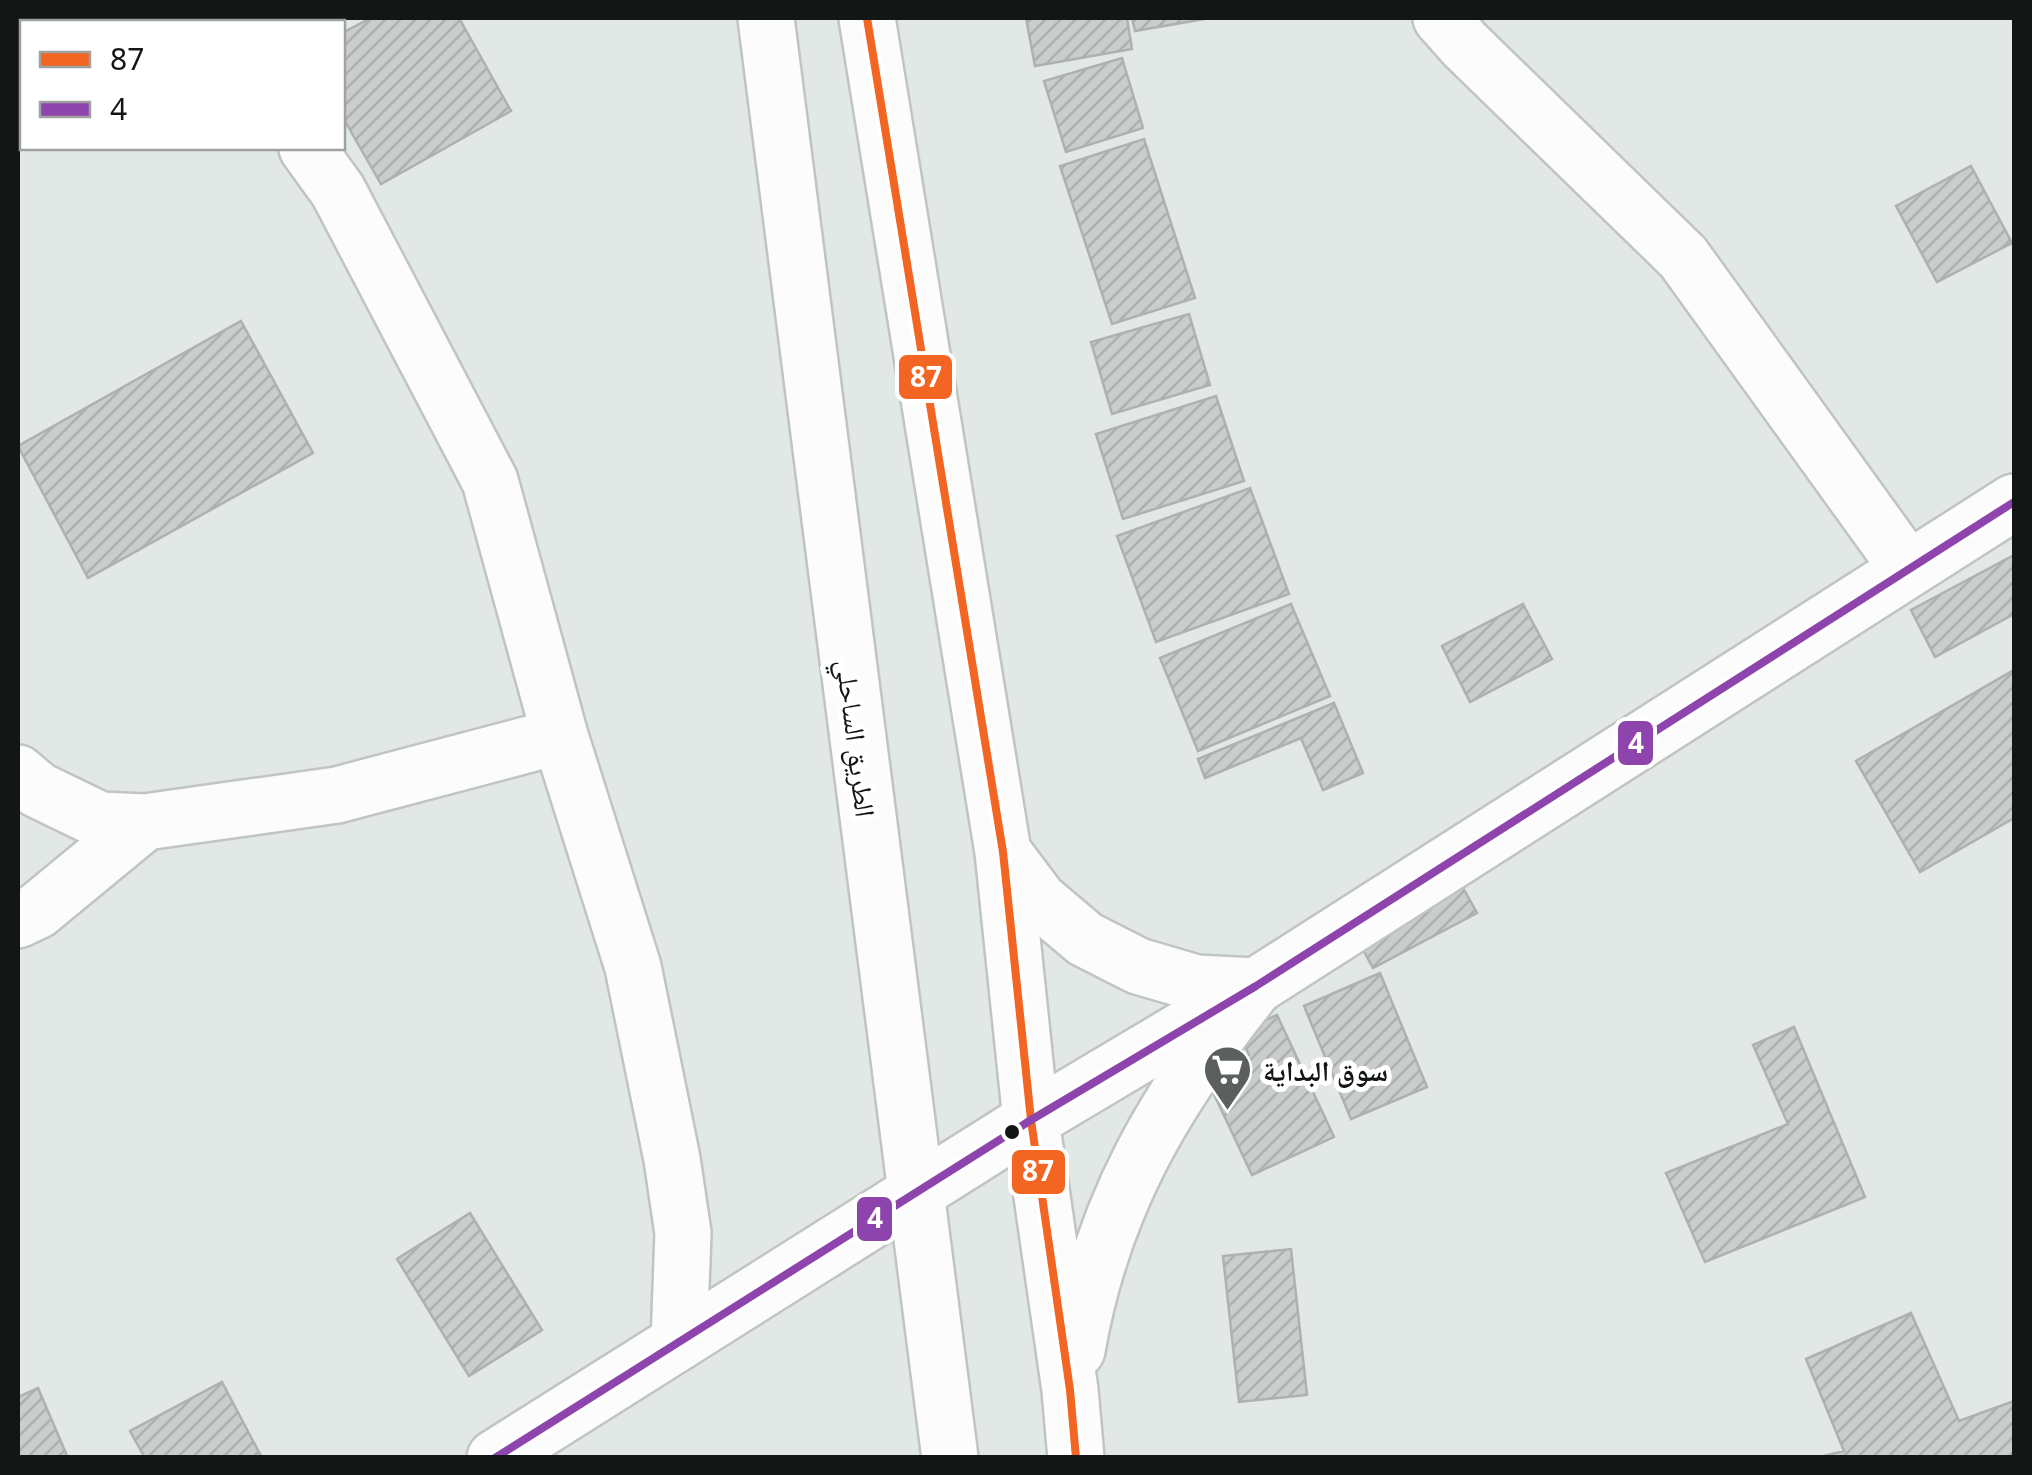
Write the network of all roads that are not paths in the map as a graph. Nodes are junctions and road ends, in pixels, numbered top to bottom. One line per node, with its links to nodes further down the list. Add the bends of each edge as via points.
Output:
1 (766, 18): 14 (main road, الطريق الساحلي)
2 (868, 18): 10 (main road)
3 (1441, 18): 6 (main road, via 1683,257)
4 (309, 150): 7 (main road, via 338,191 490,481)
5 (2014, 502): 6 (main road)
6 (1908, 568): 12 (main road)
7 (560, 736): 9 (main road, via 337,795); 15 (main road, via 633,967 668,1140 683,1234)
8 (18, 773): 9 (main road, via 100,820)
9 (144, 822): 11 (main road)
10 (1003, 852): 12 (main road, via 1039,900 1120,957 1196,982); 13 (main road)
11 (18, 920)
12 (1256, 986): 13 (main road); 16 (main road, via 1166,1106 1131,1174 1098,1261)
13 (1031, 1120): 14 (main road); 16 (main road)
14 (915, 1194): 15 (main road); 18 (main road, الطريق الساحلي)
15 (679, 1342): 17 (main road)
16 (1070, 1390): 19 (main road)
17 (495, 1458)
18 (950, 1458)
19 (1076, 1458)

